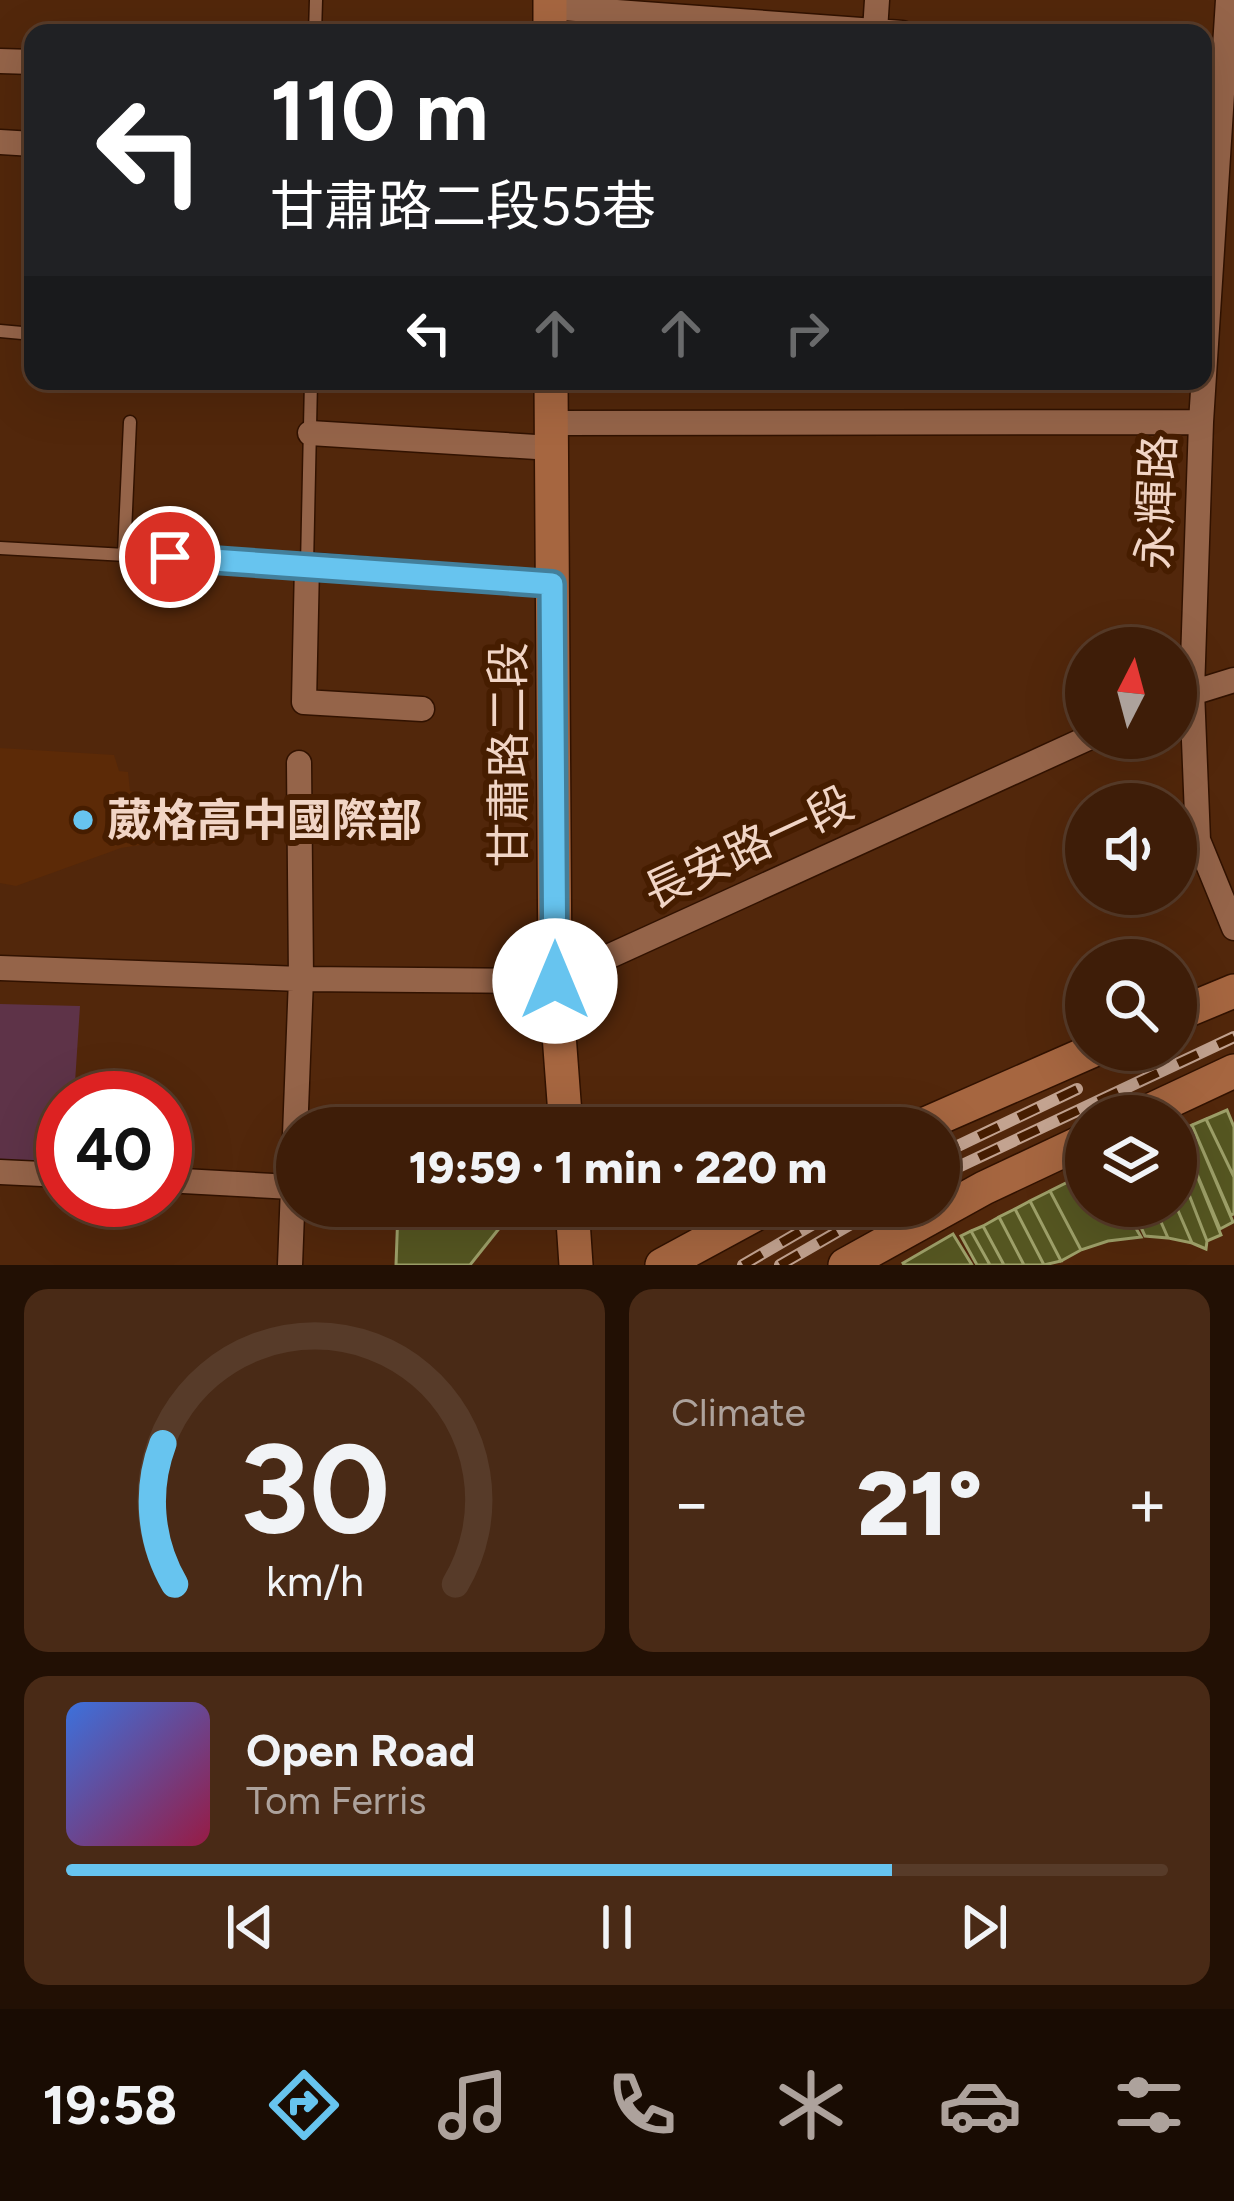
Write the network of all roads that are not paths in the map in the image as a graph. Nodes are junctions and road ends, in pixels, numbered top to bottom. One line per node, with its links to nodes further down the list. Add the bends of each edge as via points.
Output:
1 (1228, 0): 4 (street, 永輝路)
2 (550, 13): 3 (street)
3 (749, 24)
4 (1214, 56): 5 (street, 永輝路)
5 (1212, 112)
6 (311, 390): 11 (lane)
7 (551, 390): 12 (street, 甘肅路二段)
8 (1202, 390): 10 (street, 永輝路)
9 (130, 422): 14 (lane)
10 (1201, 422): 12 (street); 17 (street, 永輝路)
11 (310, 433): 12 (street); 15 (lane)
12 (552, 436): 16 (street, 甘肅路二段)
13 (0, 548): 14 (lane)
14 (124, 554): 15 (lane)
15 (307, 566): 16 (street); 20 (street, via 304,702)
16 (552, 584): 27 (street, 甘肅路二段)
17 (1188, 627)
18 (1234, 680): 19 (street)
19 (1197, 690)
20 (422, 709)
21 (1065, 748): 27 (street, 長安路一段)
22 (1190, 759): 24 (street, 永輝路, via 1198,840)
23 (299, 763): 26 (street)
24 (1234, 928)
25 (0, 968): 26 (street, 長安路一段)
26 (301, 979): 27 (street, 長安路一段); 33 (street)
27 (555, 981): 34 (street, 甘肅路二段)
28 (1234, 991): 29 (street)
29 (1197, 1006)
30 (1065, 1063): 35 (street)
31 (1234, 1072): 32 (street)
32 (1184, 1095)
33 (295, 1107)
34 (564, 1107)
35 (960, 1109)
36 (1065, 1150): 47 (street)
37 (0, 1172): 38 (street)
38 (36, 1174)
39 (192, 1181): 40 (street)
40 (276, 1186)
41 (291, 1227): 44 (street)
42 (573, 1227): 45 (street)
43 (732, 1227): 46 (street)
44 (290, 1265)
45 (576, 1265)
46 (662, 1265)
47 (844, 1265)

